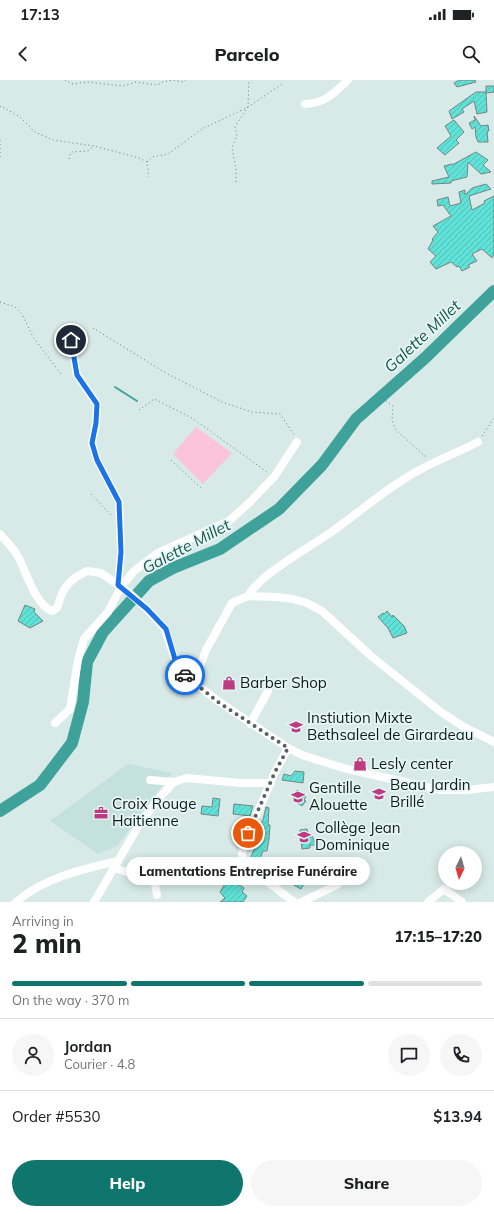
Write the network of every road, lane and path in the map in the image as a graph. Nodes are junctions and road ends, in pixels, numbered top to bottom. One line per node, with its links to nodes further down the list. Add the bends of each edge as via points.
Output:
1 (65, 80): 2 (path, via 72,84 88,82 123,86 136,82 157,85 172,80)
2 (185, 80)
3 (249, 80): 8 (path)
4 (348, 80): 6 (street, via 322,102)
5 (282, 84): 8 (path)
6 (305, 104)
7 (0, 107): 10 (path, via 20,117 35,132 53,140)
8 (248, 107): 13 (path, via 202,129 168,154 152,157); 15 (path, via 235,126 237,136 232,148)
9 (0, 140): 11 (path)
10 (94, 146): 12 (path, via 88,151 71,152); 13 (path)
11 (0, 157)
12 (69, 159)
13 (147, 162): 14 (path)
14 (148, 177)
15 (236, 182)
16 (0, 302): 19 (path, via 15,307 22,314 33,337)
17 (93, 328): 23 (path, via 166,373 222,402 252,412 280,414)
18 (71, 340): 30 (street, via 77,375 97,404 92,443 97,460 119,502)
19 (61, 374)
20 (386, 401): 26 (path, via 393,406 394,429)
21 (139, 410): 27 (path, via 154,399 185,414)
22 (494, 418): 24 (path)
23 (297, 442): 27 (street)
24 (478, 442): 26 (street)
25 (171, 460): 28 (path)
26 (432, 463): 33 (street, via 408,476 349,520 290,559 251,590)
27 (274, 477): 32 (street, via 229,521 158,553 134,571)
28 (203, 490)
29 (91, 494): 30 (path)
30 (120, 524): 32 (street)
31 (1, 536): 32 (street, via 16,554 46,609 52,611 57,608 69,583 87,571 101,573)
32 (122, 588): 34 (street, via 166,629 177,666); 36 (street, via 108,612 84,639 70,709)
33 (248, 596): 34 (street, via 232,603 206,650); 38 (street, via 293,599 322,611 371,656 441,712)
34 (194, 682): 37 (street)
35 (268, 691): 37 (street)
36 (56, 723)
37 (250, 724): 39 (street)
38 (494, 742)
39 (288, 748): 42 (street); 43 (street, via 343,768 440,790)
40 (150, 780): 41 (street)
41 (174, 782): 42 (street, via 187,778); 44 (street, via 139,825)
42 (271, 783): 49 (street, via 242,854 244,864)
43 (494, 786)
44 (115, 864): 46 (street, via 151,879); 47 (street, via 61,876); 48 (street)
45 (337, 884): 50 (street)
46 (157, 895)
47 (16, 902)
48 (94, 902)
49 (294, 902)
50 (301, 902)
51 (428, 902): 52 (street, via 444,889)
52 (462, 902)

